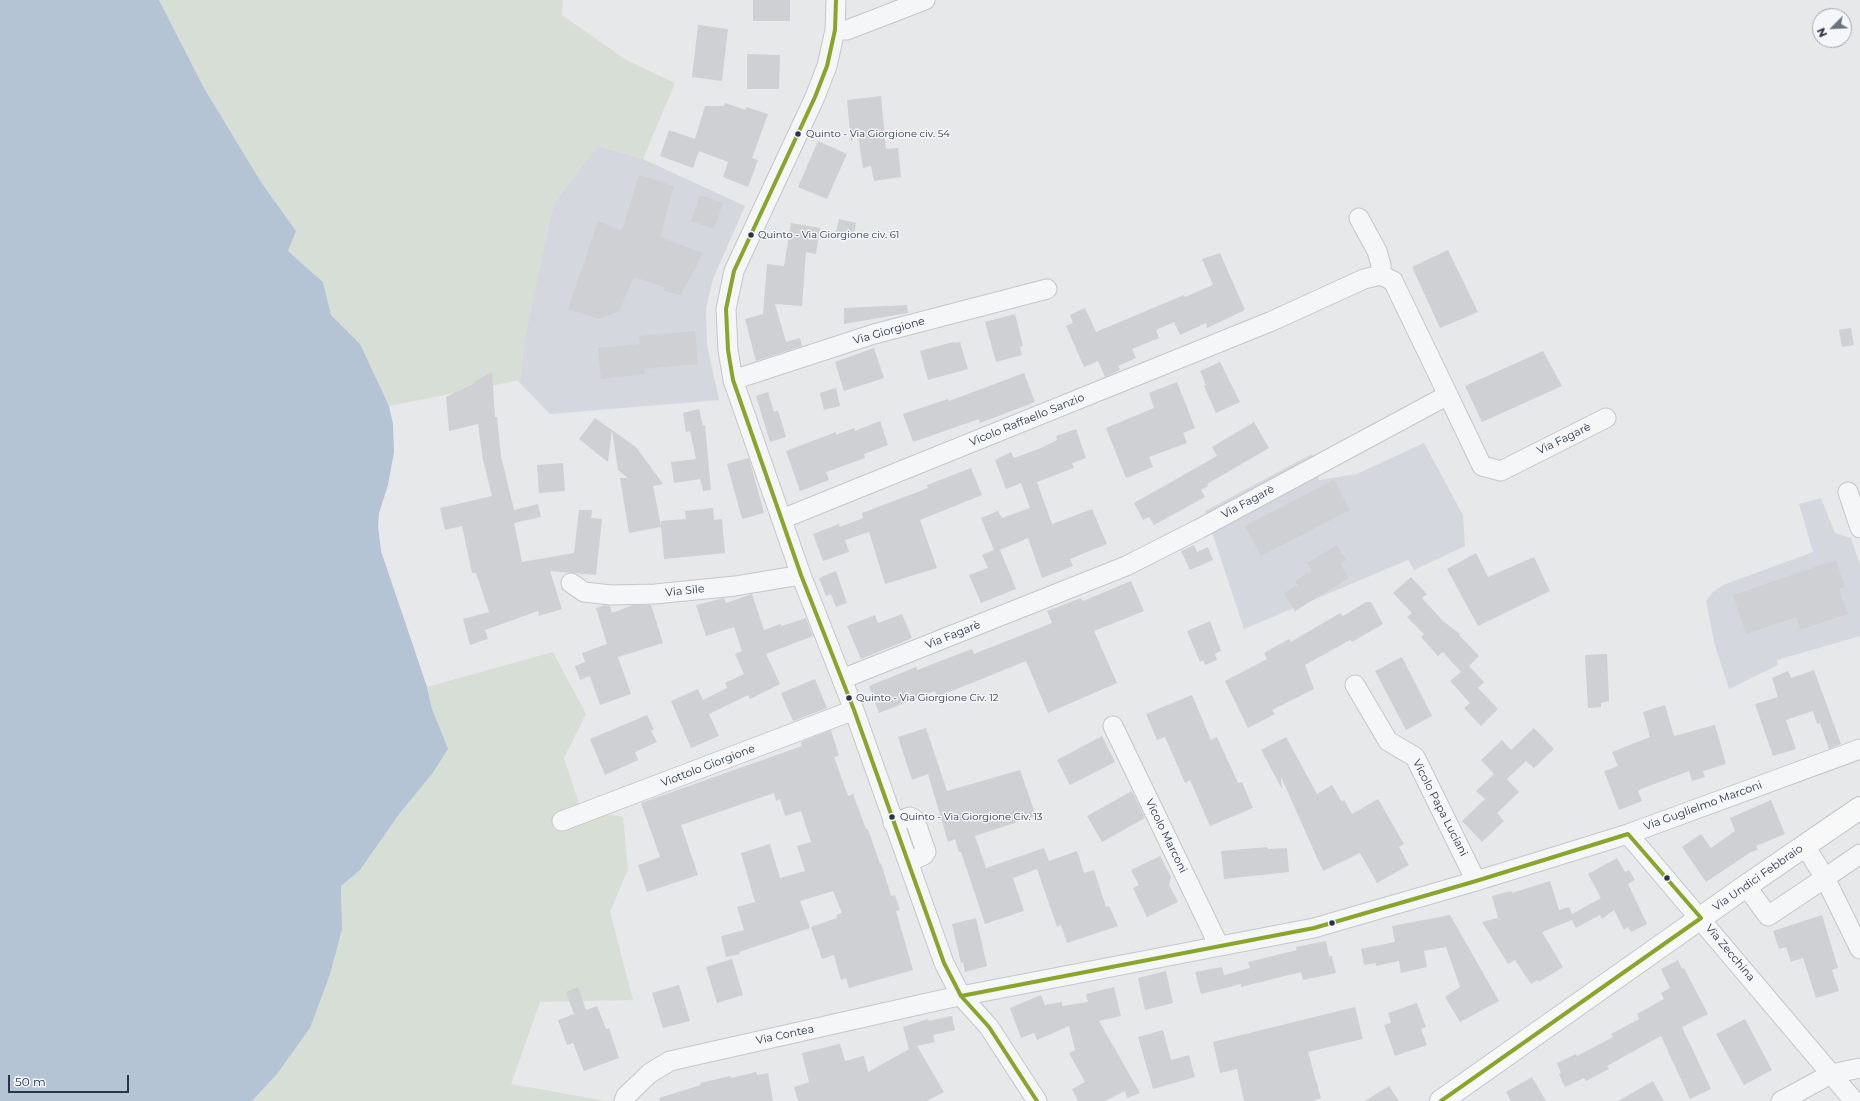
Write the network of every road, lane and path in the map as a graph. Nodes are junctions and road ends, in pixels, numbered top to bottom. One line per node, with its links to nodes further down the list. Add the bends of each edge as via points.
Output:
1 (836, 0): 3 (street)
2 (925, 0): 3 (street, via 847,30)
3 (835, 30): 7 (street, via 827,66 815,97 734,271 726,309 728,350)
4 (1360, 218): 5 (street, via 1377,251 1382,265)
5 (1381, 275): 8 (street, via 1393,281); 11 (street, Vicolo Raffaello Sanzio, via 1364,279 1272,321)
6 (1047, 289): 7 (street, Via Giorgione, via 874,334)
7 (733, 380): 11 (street)
8 (1448, 395): 9 (street, Via Fagarè, via 1482,466 1500,471); 15 (street, Via Fagarè, via 1126,566)
9 (1606, 418)
10 (1848, 492): 12 (street)
11 (782, 519): 13 (street)
12 (1860, 528)
13 (801, 574): 14 (street, Via Sile, via 735,586 648,594 611,595 584,592); 15 (street)
14 (571, 584)
15 (842, 679): 17 (street)
16 (1356, 685): 26 (street, Vicolo Papa Luciani, via 1388,741 1416,757)
17 (854, 710): 21 (street, Viottolo Giorgione); 31 (street, via 944,963)
18 (1113, 726): 29 (street, Vicolo Marconi)
19 (1860, 749): 22 (street, Via Guglielmo Marconi)
20 (1860, 808): 23 (main road, Via Undici Febbraio)
21 (562, 821)
22 (1628, 834): 26 (street, Via Guglielmo Marconi); 28 (street, Via Zecchina)
23 (1805, 846): 25 (street); 27 (main road, Via Undici Febbraio)
24 (1860, 854): 25 (street)
25 (1825, 878): 27 (street, via 1768,916); 30 (street)
26 (1476, 881): 29 (street, Via Guglielmo Marconi, via 1314,928)
27 (1746, 886): 28 (main road, Via Undici Febbraio)
28 (1701, 918): 33 (street, Via Zecchina); 36 (main road, Via Undici Febbraio)
29 (1219, 946): 31 (street, Via Guglielmo Marconi)
30 (1860, 949)
31 (961, 996): 34 (street, Via Contea, via 670,1061 650,1073); 35 (street, via 989,1027)
32 (1860, 1068): 33 (street)
33 (1831, 1074): 37 (street); 38 (street, Via Zecchina)
34 (624, 1101)
35 (1037, 1101)
36 (1441, 1101)
37 (1781, 1101)
38 (1854, 1101)

